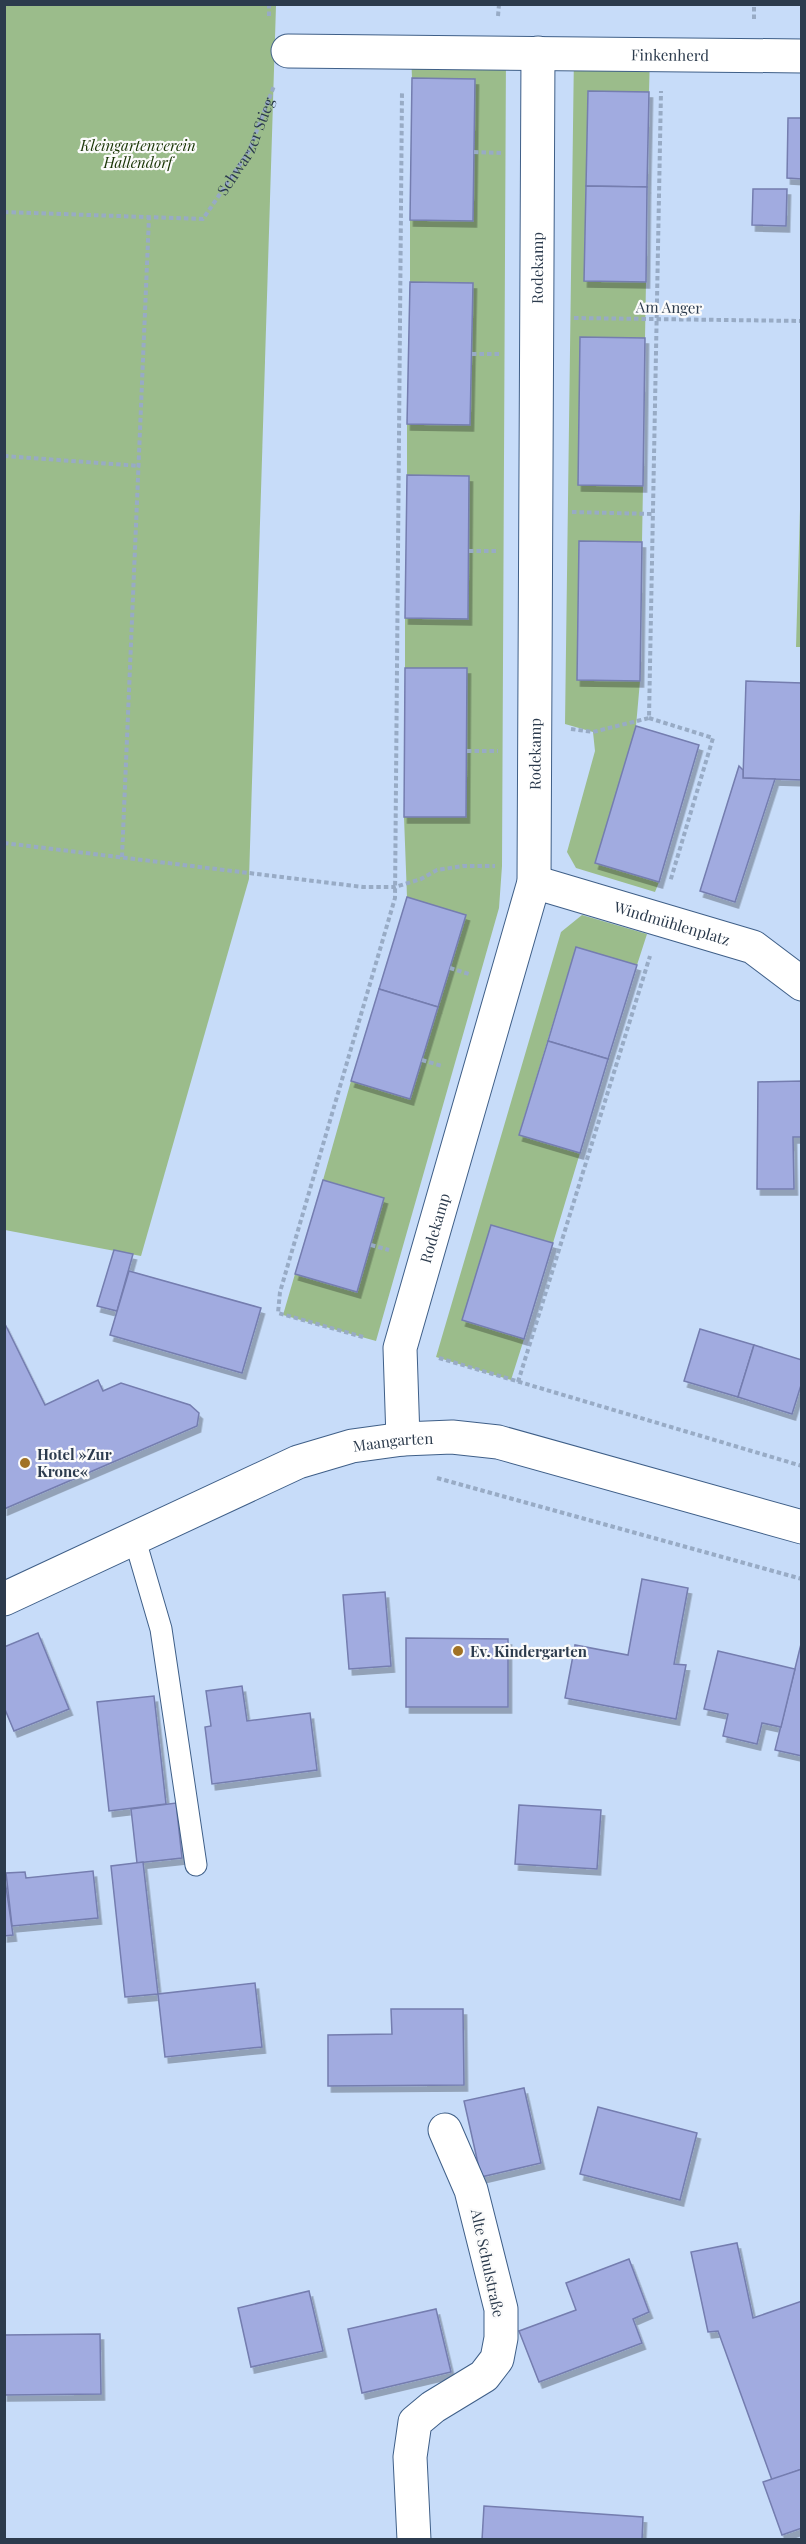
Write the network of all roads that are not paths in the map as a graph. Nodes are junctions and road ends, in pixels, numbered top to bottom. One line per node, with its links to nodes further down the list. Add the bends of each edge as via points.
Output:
1 (288, 51): 2 (street)
2 (538, 53): 3 (street, Finkenherd); 4 (street, Rodekamp)
3 (801, 56)
4 (534, 882): 5 (street, Windmühlenplatz, via 753,947); 6 (street, Rodekamp, via 400,1354)
5 (801, 984)
6 (403, 1439): 7 (street, Maangarten, via 452,1437 498,1442); 8 (street, Maangarten, via 352,1446 298,1462)
7 (801, 1527)
8 (135, 1540): 9 (street, Maangarten); 10 (lane, via 161,1629)
9 (4, 1599)
10 (196, 1865)
11 (445, 2130): 12 (street, Alte Schulstraße, via 471,2190 501,2309 501,2338 497,2359 484,2376 415,2422 410,2457)
12 (414, 2540)

